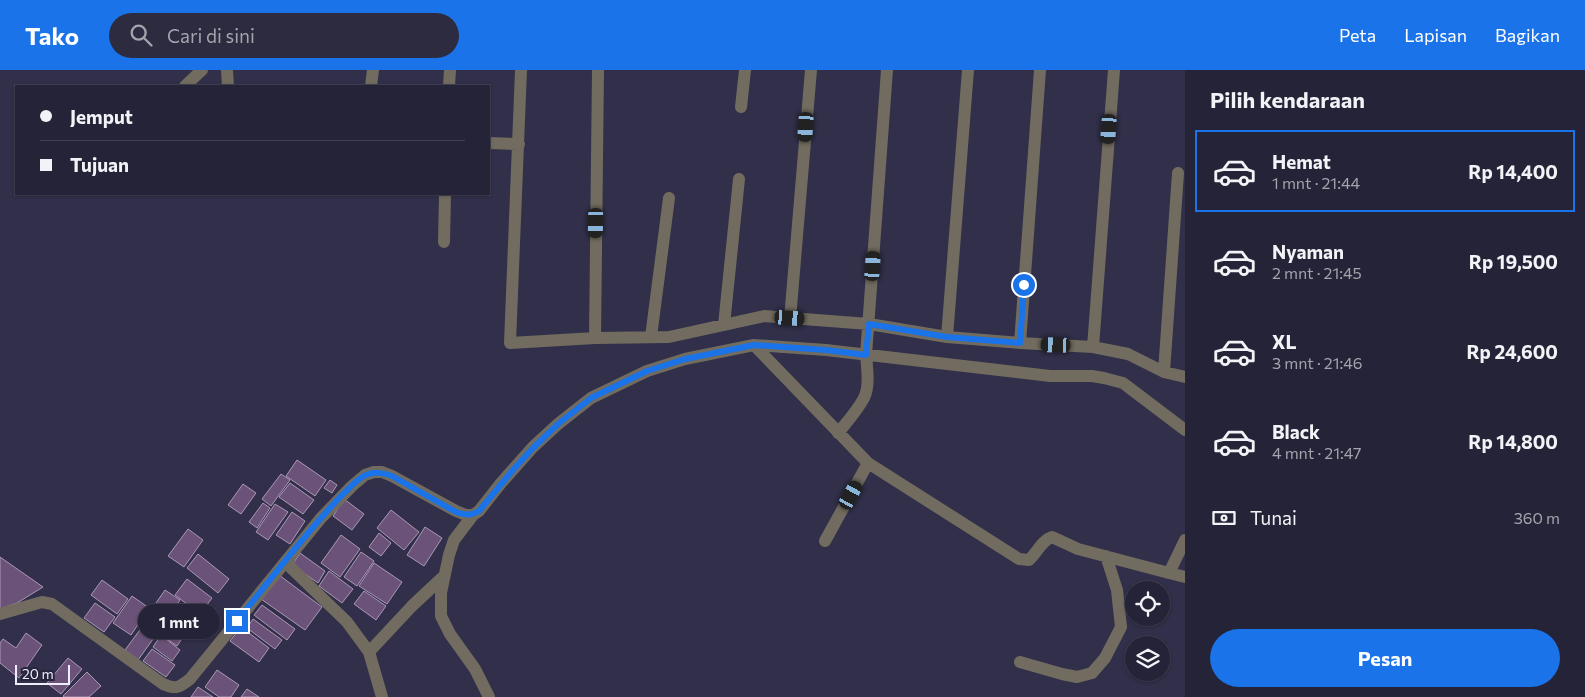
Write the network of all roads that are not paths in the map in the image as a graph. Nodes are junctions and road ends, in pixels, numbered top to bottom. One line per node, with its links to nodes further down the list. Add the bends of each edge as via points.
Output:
1 (202, 70): 13 (street)
2 (227, 70): 14 (street)
3 (373, 70): 15 (street)
4 (450, 70): 16 (street)
5 (521, 70): 19 (street)
6 (598, 70): 30 (street)
7 (745, 70): 17 (street)
8 (811, 70): 25 (street)
9 (887, 70): 26 (street)
10 (968, 70): 29 (street)
11 (1040, 70): 31 (street)
12 (1114, 70): 33 (street)
13 (187, 85)
14 (228, 85)
15 (372, 85)
16 (449, 85)
17 (741, 107)
18 (490, 143): 19 (street)
19 (519, 144): 30 (street, via 510,343)
20 (1178, 174): 35 (street)
21 (739, 179): 27 (street)
22 (445, 195): 24 (street)
23 (669, 198): 28 (street)
24 (444, 242)
25 (790, 318): 26 (street); 27 (street, via 764,316)
26 (869, 324): 29 (street); 34 (street)
27 (724, 325): 28 (street, via 669,337)
28 (651, 337): 30 (street)
29 (947, 337): 31 (street)
30 (595, 338)
31 (1020, 343): 33 (street)
32 (754, 345): 34 (street); 38 (street); 40 (street, via 685,359 647,371 591,398 533,448)
33 (1093, 346): 35 (street, via 1128,354)
34 (866, 355): 37 (street, via 1050,376 1104,378 1123,383); 38 (street, via 865,396)
35 (1164, 372): 36 (street)
36 (1185, 377)
37 (1185, 430)
38 (838, 433): 39 (street)
39 (868, 463): 42 (street); 43 (street, via 1019,559 1029,560 1052,537 1078,549)
40 (473, 515): 44 (street, via 456,512 392,476 374,472 352,486 320,518); 46 (street, via 454,540)
41 (1185, 540): 45 (street)
42 (825, 542)
43 (1106, 556): 45 (street); 50 (street, via 1117,590 1121,627 1105,658 1092,673 1077,676)
44 (285, 562): 49 (street, via 347,622); 51 (street, via 190,679)
45 (1169, 573): 47 (street)
46 (444, 576): 49 (street); 53 (street, via 440,593 441,616 476,669)
47 (1185, 577)
48 (0, 614): 51 (street, via 42,602 52,604)
49 (369, 652): 52 (street)
50 (1020, 662)
51 (170, 692)
52 (382, 697)
53 (489, 697)

